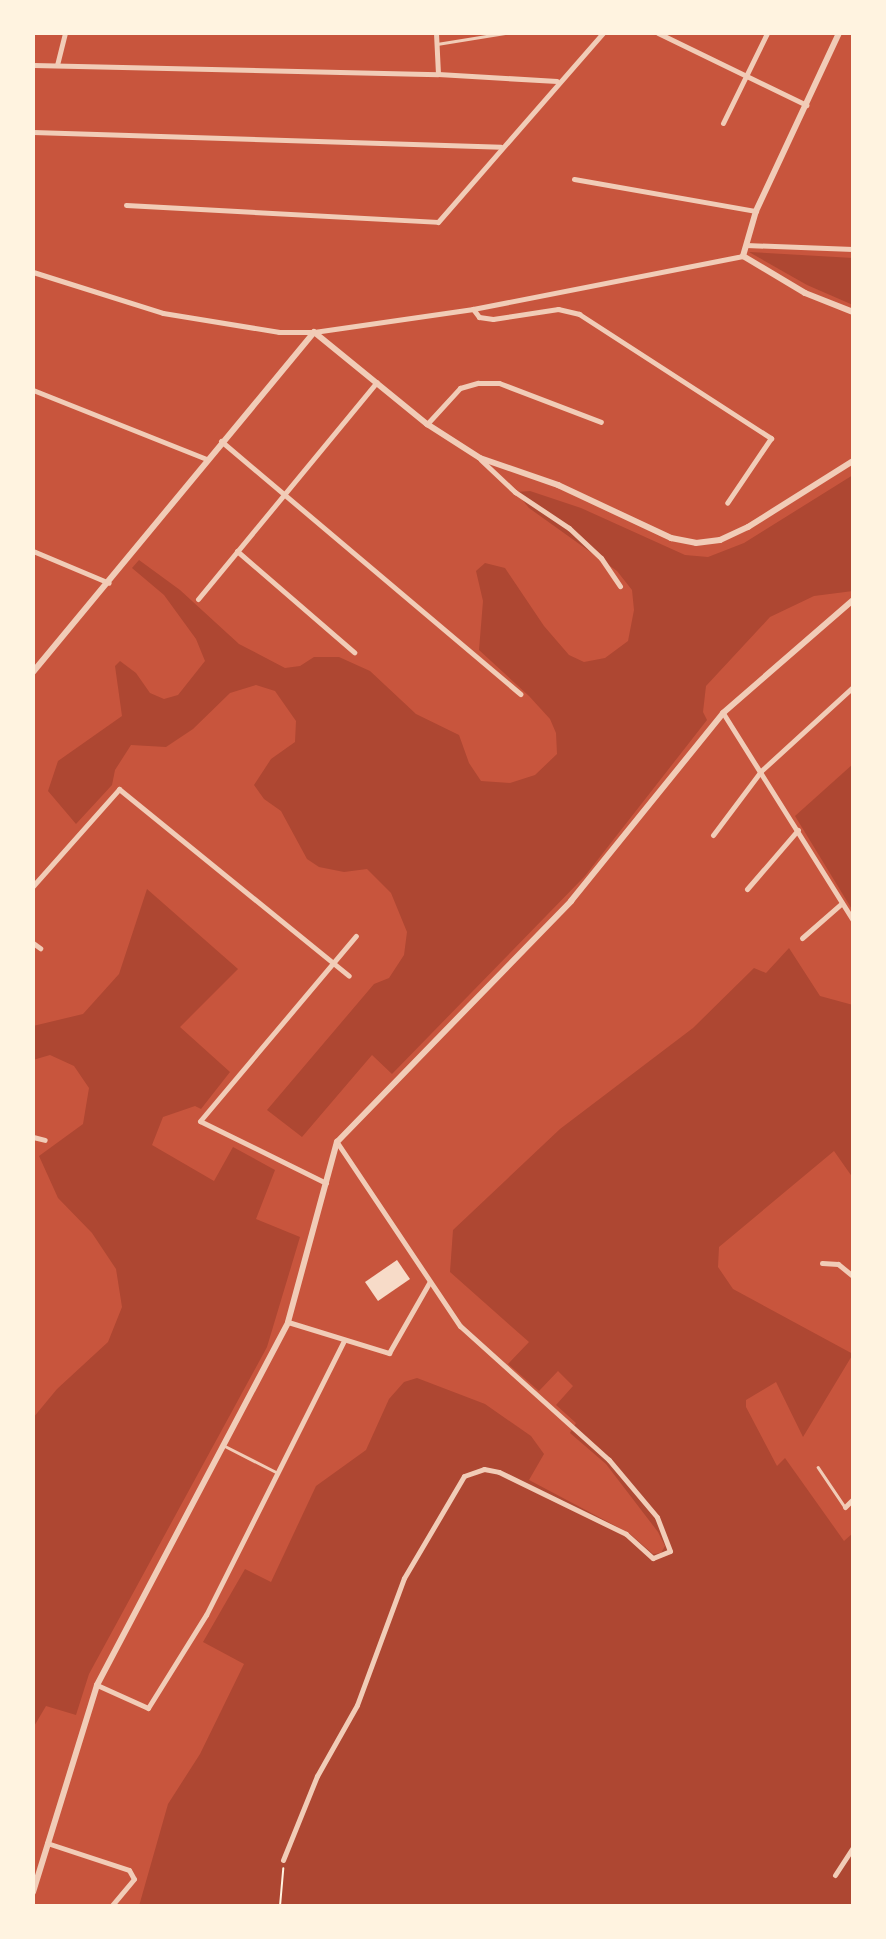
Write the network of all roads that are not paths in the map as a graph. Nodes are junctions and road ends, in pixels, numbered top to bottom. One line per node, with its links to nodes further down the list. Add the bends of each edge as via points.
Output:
1 (65, 33): 10 (street)
2 (436, 33): 8 (street)
3 (506, 33): 8 (lane)
4 (603, 33): 13 (street)
5 (658, 33): 12 (street)
6 (767, 33): 12 (street)
7 (839, 33): 14 (street)
8 (437, 44): 11 (street)
9 (33, 65): 10 (street)
10 (57, 65): 11 (street)
11 (438, 74): 13 (street)
12 (747, 74): 14 (street); 15 (street)
13 (557, 80): 17 (street)
14 (806, 105): 20 (street)
15 (723, 123)
16 (33, 132): 17 (street)
17 (501, 148): 19 (street, via 438,222)
18 (574, 178): 20 (street)
19 (126, 205)
20 (756, 211): 21 (street)
21 (746, 245): 22 (street); 23 (street)
22 (853, 249)
23 (743, 256): 25 (street); 26 (street, via 805,293)
24 (33, 272): 27 (street, via 163,313 279,332)
25 (473, 309): 27 (street); 37 (street, via 479,317 493,319 558,309 579,314 771,438)
26 (853, 312)
27 (314, 332): 28 (street); 32 (street)
28 (377, 382): 31 (street); 36 (street)
29 (33, 390): 34 (street)
30 (601, 422): 31 (street, via 499,383 478,383 460,388)
31 (427, 424): 33 (street)
32 (221, 441): 34 (street); 36 (street)
33 (480, 458): 35 (street, via 558,485 671,538 696,543 719,540 748,527); 41 (street, via 515,492 569,528 601,558)
34 (206, 459): 40 (street)
35 (853, 461)
36 (286, 496): 39 (street); 47 (street)
37 (727, 503)
38 (33, 551): 40 (street)
39 (237, 551): 42 (street); 44 (street)
40 (109, 583): 45 (street)
41 (620, 586)
42 (198, 599)
43 (853, 600): 48 (street)
44 (354, 652)
45 (33, 672)
46 (853, 687): 49 (street)
47 (520, 694)
48 (723, 713): 49 (street); 64 (street, via 571,901)
49 (761, 771): 50 (street); 51 (street)
50 (799, 830): 53 (street); 54 (street)
51 (713, 835)
52 (33, 886): 60 (street, via 119,789)
53 (747, 889)
54 (842, 903): 55 (street); 57 (street)
55 (853, 920)
56 (356, 936): 60 (street)
57 (802, 938)
58 (33, 943): 59 (street)
59 (40, 948)
60 (333, 964): 61 (street); 65 (street, via 200,1121)
61 (349, 976)
62 (33, 1136): 63 (street)
63 (45, 1140)
64 (337, 1142): 65 (street); 68 (street)
65 (326, 1183): 69 (street)
66 (822, 1263): 67 (street, via 838,1264)
67 (853, 1276)
68 (429, 1283): 70 (street, via 389,1353); 79 (street, via 460,1326 609,1460 657,1517 670,1551 653,1558 614,1528 499,1472 484,1469 464,1476 455,1484 404,1578 357,1705 317,1776)
69 (288, 1322): 70 (street); 71 (street)
70 (344, 1341): 73 (street)
71 (225, 1446): 73 (lane); 76 (street)
72 (818, 1467): 75 (lane)
73 (278, 1473): 76 (street, via 206,1615 148,1707)
74 (853, 1499): 75 (street)
75 (845, 1507)
76 (97, 1685): 77 (street)
77 (47, 1843): 81 (street); 82 (street, via 129,1870 134,1879)
78 (853, 1847): 80 (street)
79 (283, 1860)
80 (835, 1875)
81 (33, 1892)
82 (111, 1906)

